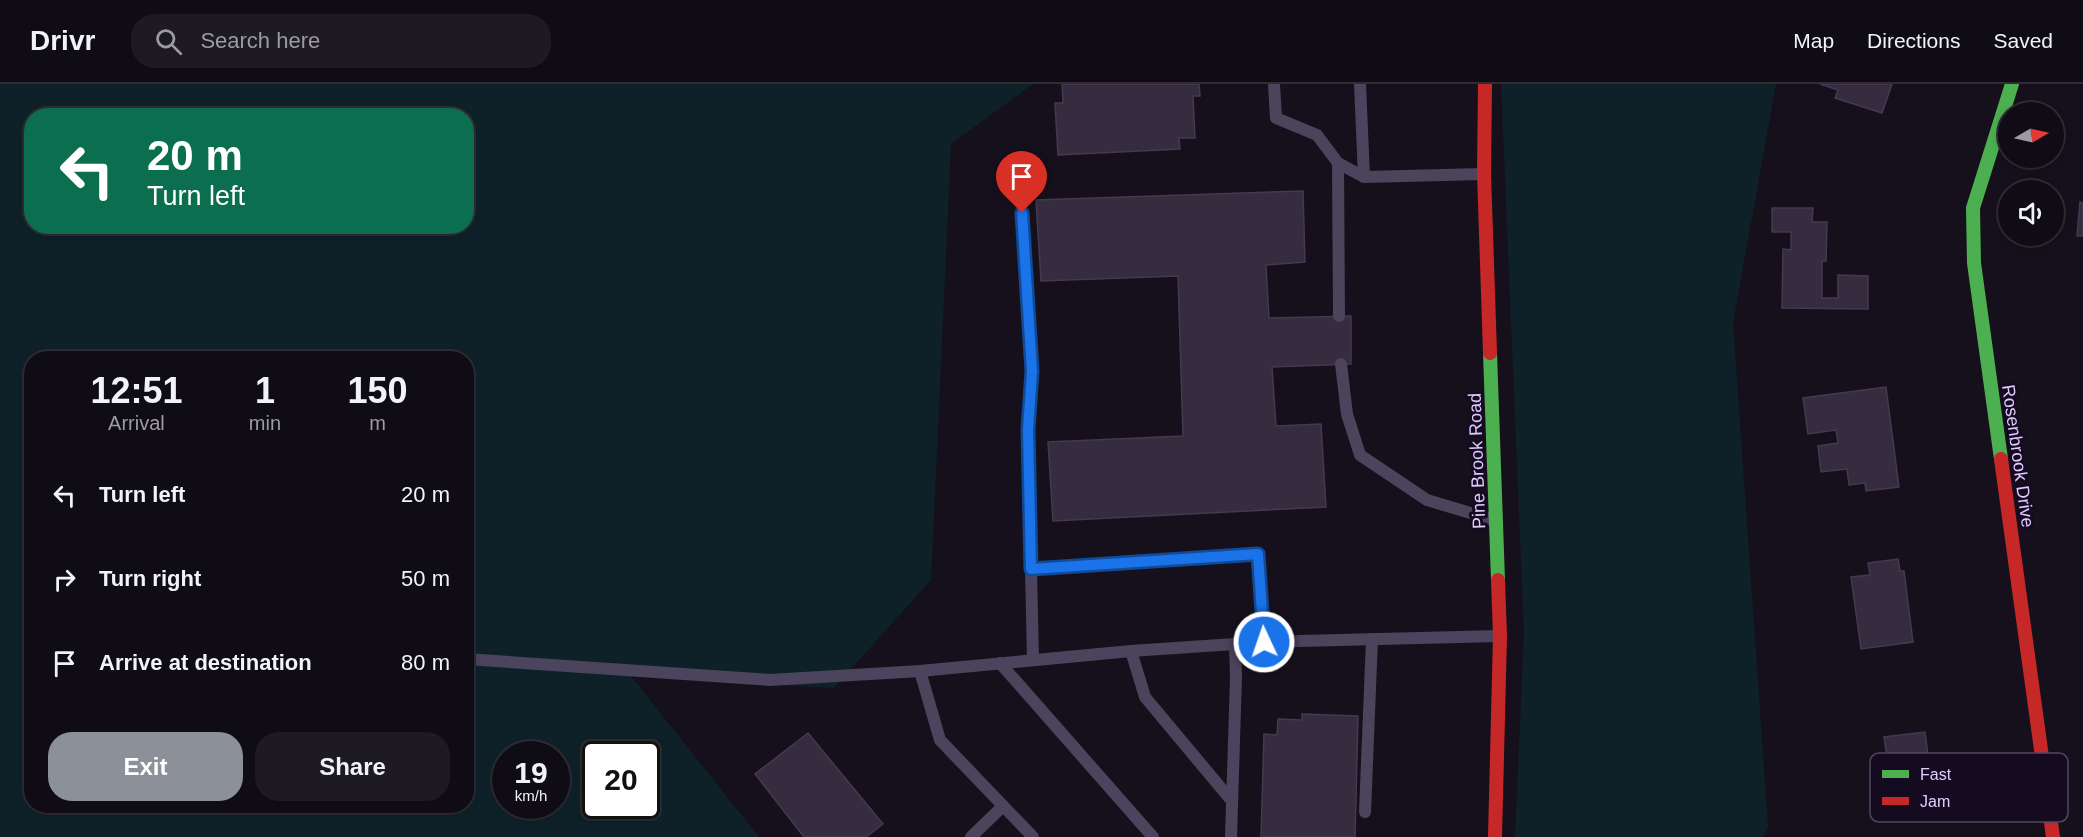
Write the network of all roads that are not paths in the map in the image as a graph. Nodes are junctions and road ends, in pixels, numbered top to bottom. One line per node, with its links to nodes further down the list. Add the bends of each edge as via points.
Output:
1 (1274, 84): 5 (lane, via 1276,118 1317,135)
2 (1360, 84): 7 (lane)
3 (1485, 84): 6 (street, Pine Brook Road)
4 (2012, 84): 22 (street, Rosenbrook Drive, via 1973,208 1972,234)
5 (1338, 163): 7 (lane); 9 (lane)
6 (1485, 174): 7 (lane); 11 (street, Pine Brook Road)
7 (1364, 177)
8 (1022, 213): 12 (lane, via 1032,371 1028,430)
9 (1339, 316)
10 (1341, 364): 11 (lane, via 1347,414 1360,456 1427,500)
11 (1497, 521): 13 (street, Pine Brook Road)
12 (1031, 569): 15 (lane, via 1258,554); 19 (lane)
13 (1500, 636): 14 (lane); 31 (street, Pine Brook Road)
14 (1372, 639): 15 (lane); 25 (lane)
15 (1264, 642): 16 (lane)
16 (1235, 644): 17 (lane); 23 (lane)
17 (1131, 651): 19 (lane); 23 (lane, via 1145,697)
18 (474, 660): 21 (lane, via 770,680)
19 (1033, 660): 20 (lane)
20 (1000, 663): 21 (lane); 29 (lane)
21 (920, 671): 24 (lane, via 940,740)
22 (2041, 753)
23 (1231, 800): 30 (lane)
24 (1003, 806): 27 (lane); 28 (lane)
25 (1365, 812)
26 (2051, 822): 32 (street, Rosenbrook Drive)
27 (971, 837)
28 (1033, 837)
29 (1153, 837)
30 (1231, 837)
31 (1495, 837)
32 (2053, 837)

